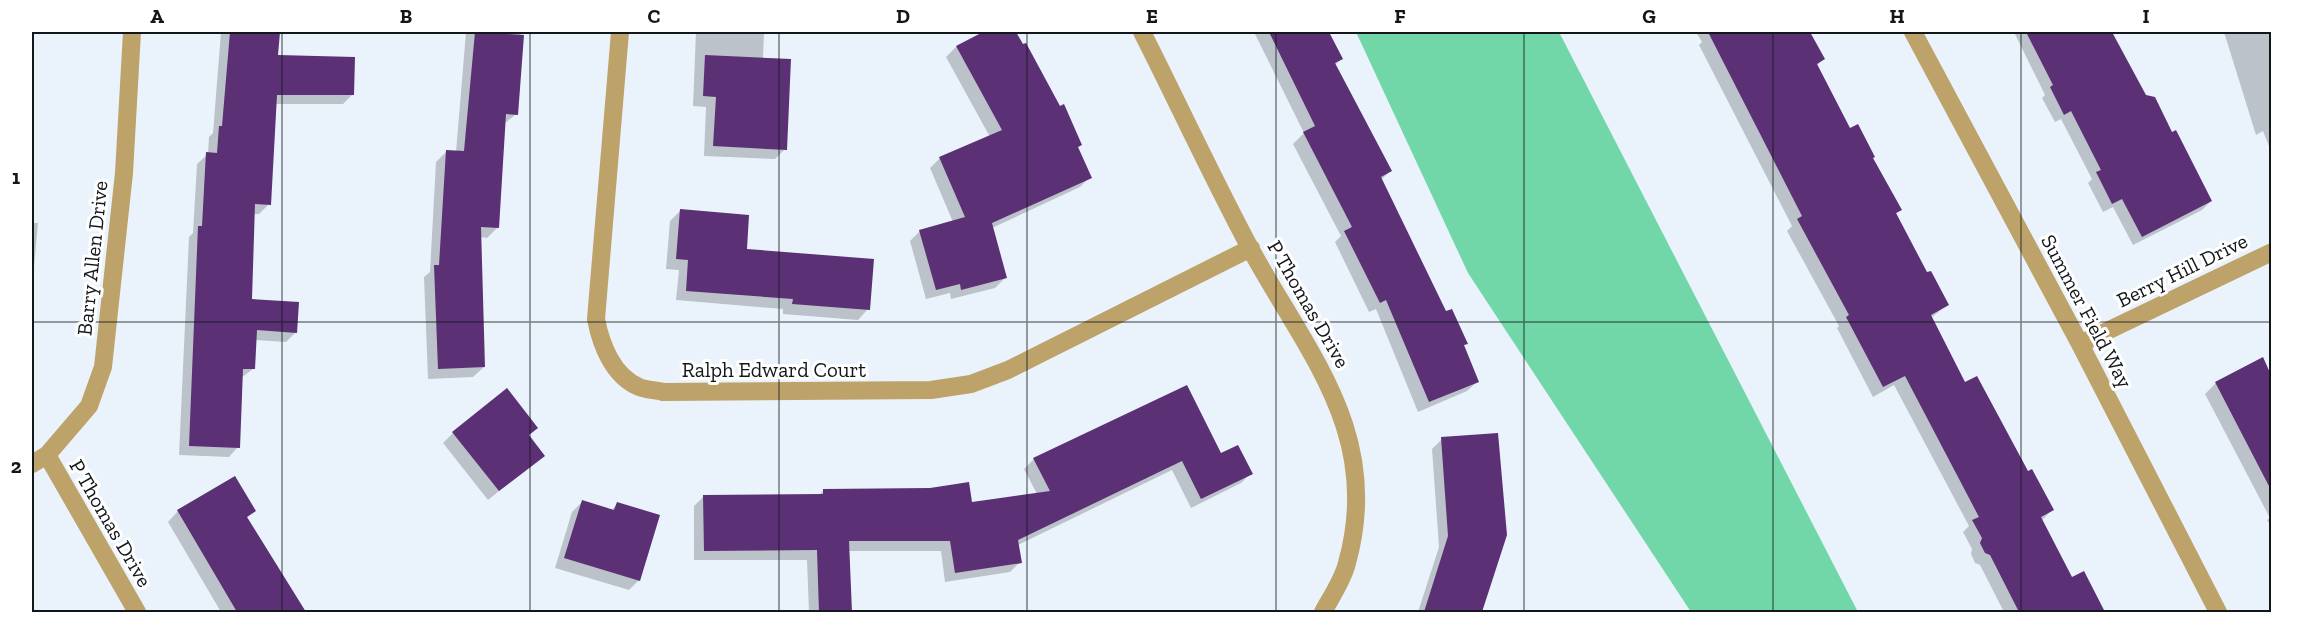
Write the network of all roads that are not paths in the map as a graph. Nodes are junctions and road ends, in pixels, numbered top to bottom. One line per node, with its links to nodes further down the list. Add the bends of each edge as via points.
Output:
1 (132, 32): 8 (street, Barry Allen Drive, via 124,173 103,367 89,406)
2 (620, 32): 5 (street, Ralph Edward Court, via 596,319 610,359 639,387 663,392 931,390 971,384 1008,370)
3 (1142, 32): 5 (street, P Thomas Drive)
4 (1914, 32): 7 (street, Summer Field Way)
5 (1251, 248): 10 (street, P Thomas Drive, via 1328,380 1354,456 1357,500 1352,541 1347,566)
6 (2271, 252): 7 (street, Berry Hill Drive)
7 (2080, 345): 11 (street, Summer Field Way)
8 (39, 459): 9 (street, P Thomas Drive)
9 (137, 612)
10 (1323, 612)
11 (2218, 612)

